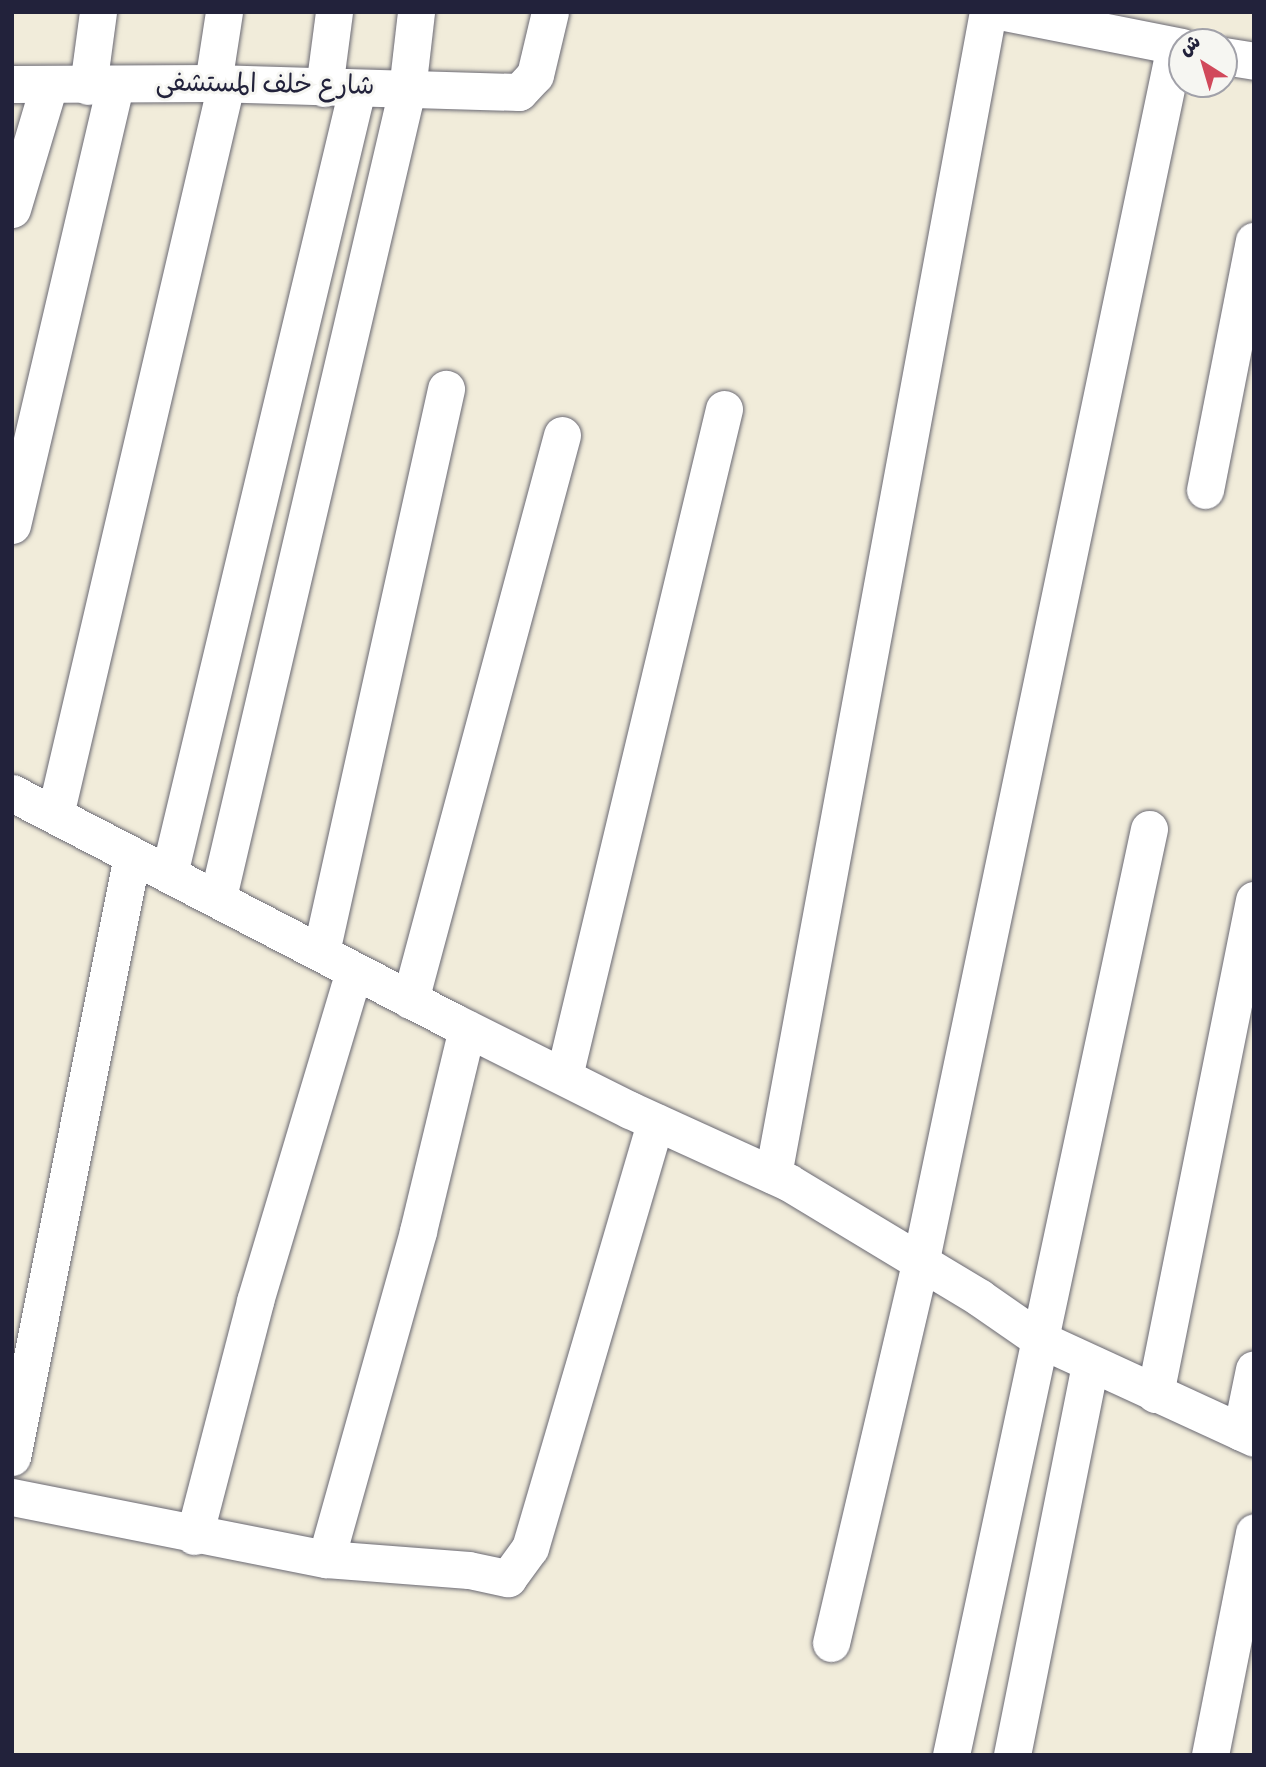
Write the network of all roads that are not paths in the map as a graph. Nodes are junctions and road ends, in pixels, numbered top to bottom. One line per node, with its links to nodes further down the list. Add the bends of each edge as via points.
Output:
1 (98, 12): 12 (street)
2 (224, 12): 10 (street)
3 (334, 12): 13 (street)
4 (416, 12): 14 (street)
5 (550, 12): 14 (street, شارع خلف المستشفى, via 535,75 519,92)
6 (989, 12): 36 (street)
7 (1005, 12): 8 (street)
8 (1168, 45)
9 (12, 84): 11 (street, شارع خلف المستشفى)
10 (220, 84): 12 (street, شارع خلف المستشفى); 13 (street, شارع خلف المستشفى); 24 (street)
11 (49, 85): 12 (street, شارع خلف المستشفى); 16 (street)
12 (102, 85): 22 (street)
13 (341, 88): 14 (street, شارع خلف المستشفى); 27 (street)
14 (407, 90): 28 (street)
15 (1168, 98): 37 (street)
16 (12, 209)
17 (1254, 241): 21 (street)
18 (446, 389): 30 (street)
19 (723, 409): 34 (street)
20 (562, 435): 32 (street)
21 (1205, 490)
22 (12, 525)
23 (12, 793): 24 (street)
24 (55, 815): 26 (street)
25 (1149, 829): 38 (street)
26 (132, 856): 27 (street); 43 (street)
27 (169, 874): 28 (street)
28 (218, 897): 30 (street)
29 (1254, 900): 41 (street)
30 (321, 952): 31 (street)
31 (354, 971): 32 (street); 46 (street, via 256,1301)
32 (410, 1000): 33 (street)
33 (467, 1029): 34 (street); 47 (street, via 418,1231)
34 (564, 1076): 35 (street)
35 (655, 1122): 36 (street); 47 (street, via 530,1548 517,1572 502,1578 469,1570)
36 (773, 1175): 37 (street)
37 (919, 1264): 38 (street); 48 (street)
38 (1039, 1339): 39 (street); 49 (street)
39 (1090, 1364): 41 (street); 50 (street)
40 (1254, 1369): 42 (street)
41 (1155, 1394): 42 (street)
42 (1247, 1435)
43 (12, 1457)
44 (12, 1497): 46 (street)
45 (1254, 1532): 51 (street)
46 (194, 1536): 47 (street)
47 (327, 1559)
48 (831, 1643)
49 (951, 1755)
50 (1012, 1755)
51 (1210, 1755)

